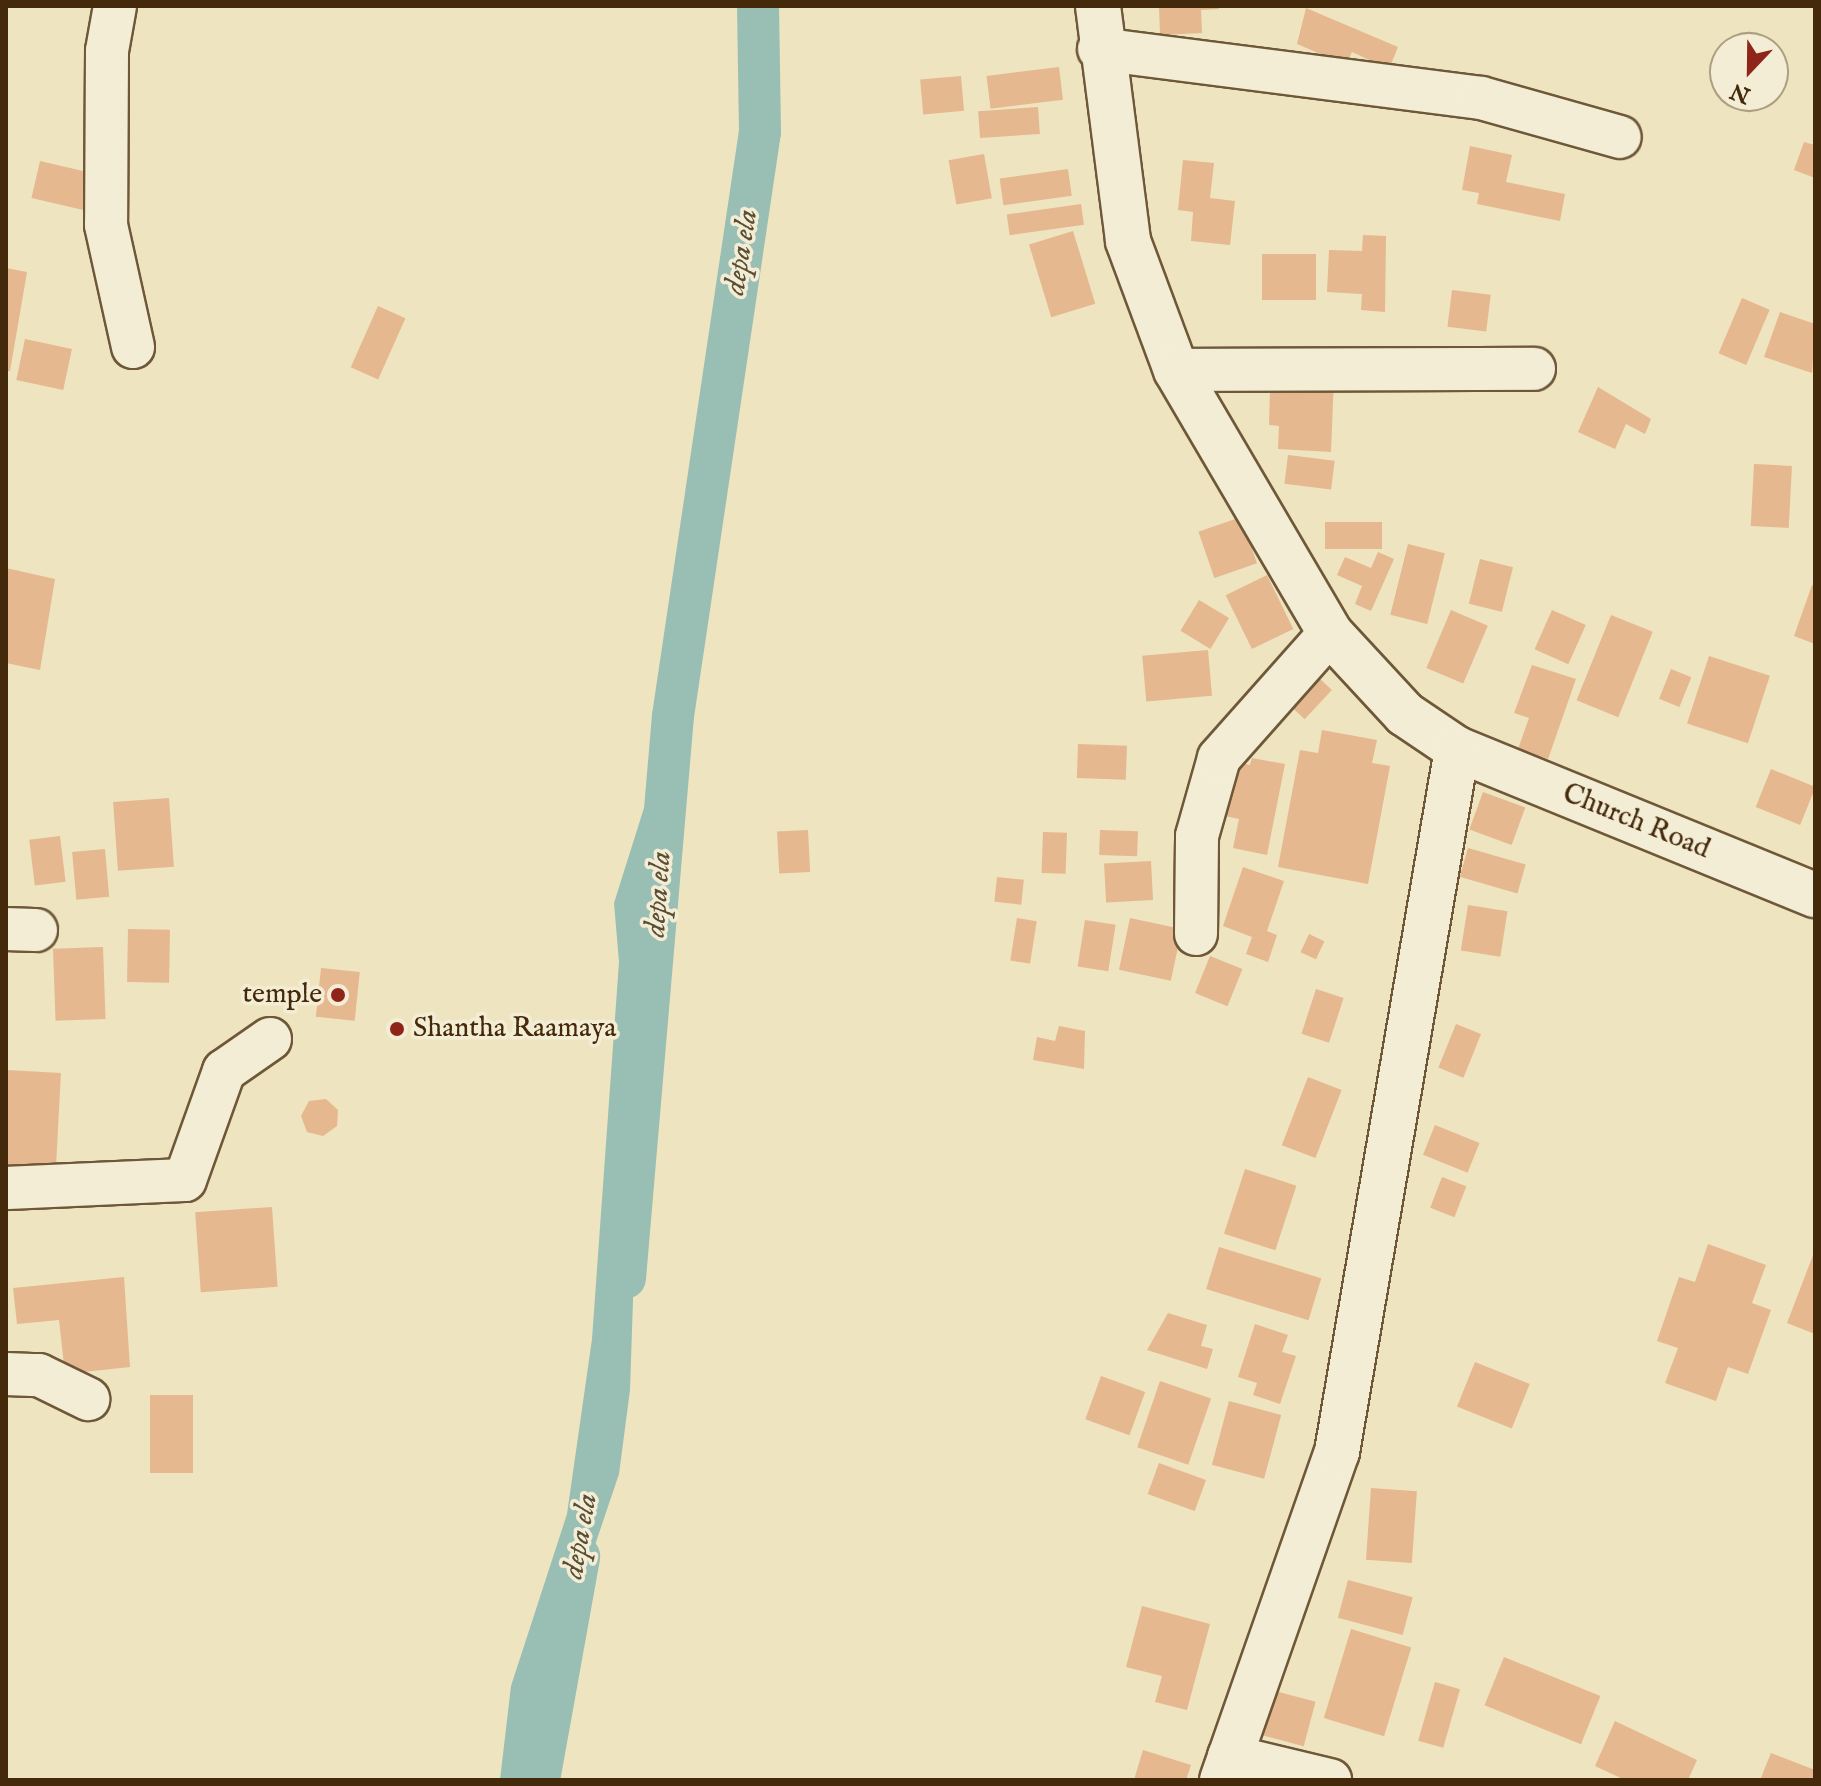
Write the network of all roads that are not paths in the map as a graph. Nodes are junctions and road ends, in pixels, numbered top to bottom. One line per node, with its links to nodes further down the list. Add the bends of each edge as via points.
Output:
1 (115, 6): 5 (street, via 107,51 106,225)
2 (1098, 6): 3 (street, Church Road)
3 (1099, 49): 4 (street, via 1481,98); 7 (street, Church Road, via 1128,241)
4 (1620, 137)
5 (133, 347)
6 (1534, 369): 7 (street)
7 (1176, 370): 8 (street, Church Road)
8 (1330, 633): 9 (street, Church Road, via 1405,714); 11 (street, via 1219,758 1197,836)
9 (1457, 749): 10 (street, Church Road); 16 (street, via 1337,1452)
10 (1815, 895)
11 (1196, 934)
12 (270, 1039): 13 (street, via 224,1071 185,1180)
13 (6, 1188)
14 (6, 1374): 15 (street, via 39,1375)
15 (88, 1399)
16 (1226, 1768): 17 (street)
17 (1330, 1780)

